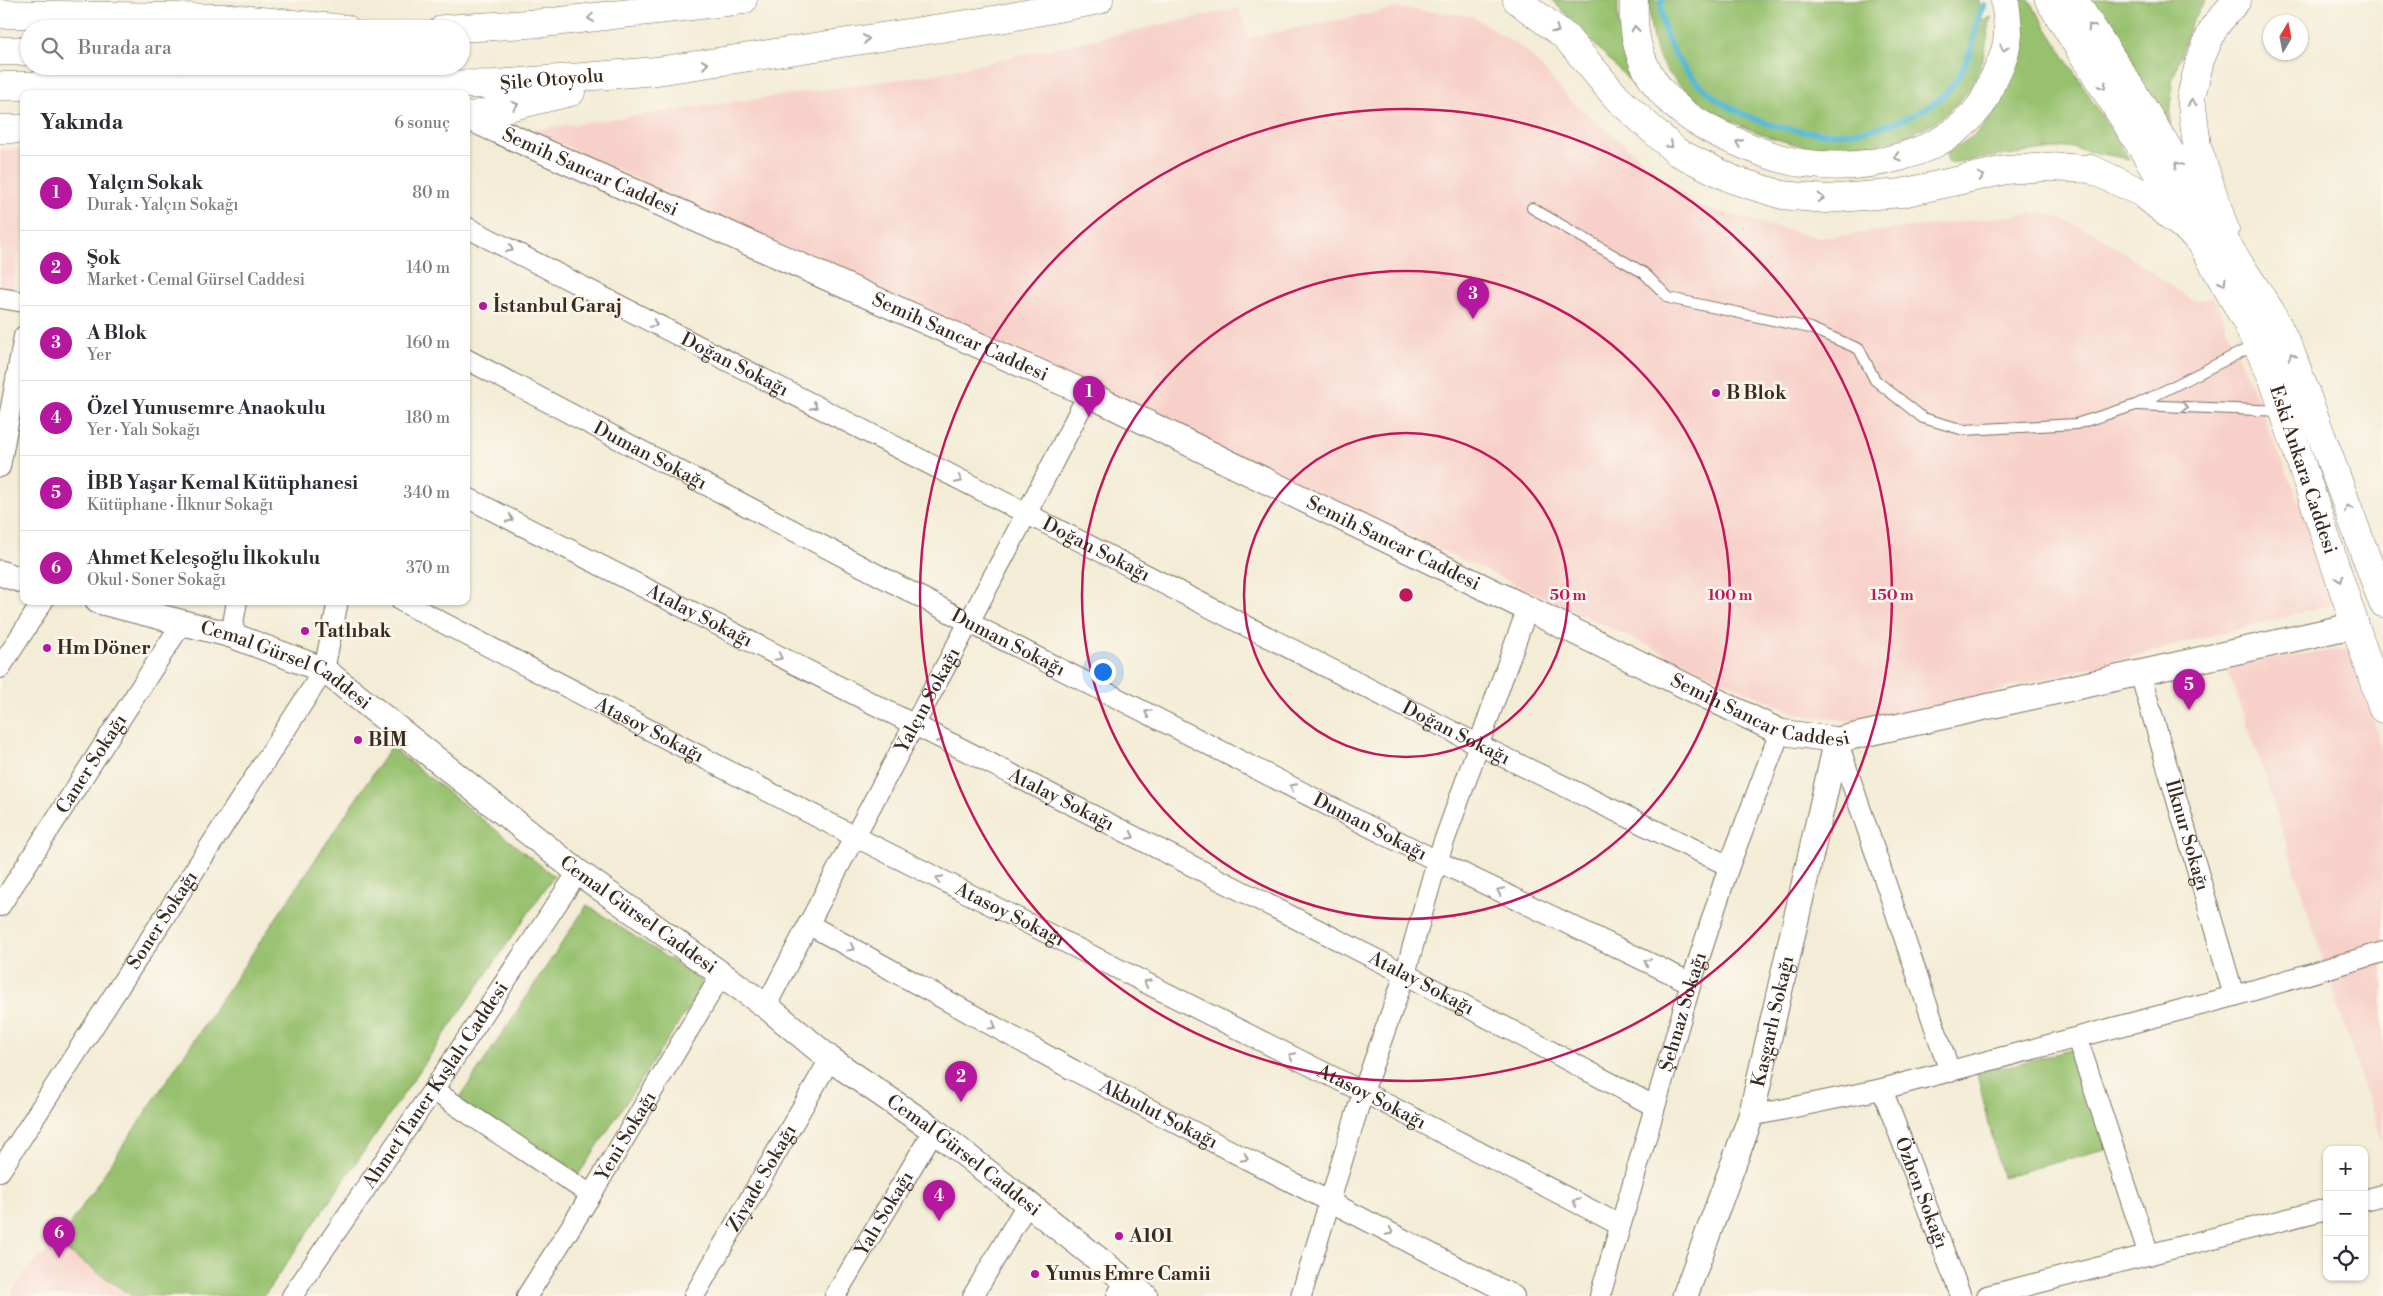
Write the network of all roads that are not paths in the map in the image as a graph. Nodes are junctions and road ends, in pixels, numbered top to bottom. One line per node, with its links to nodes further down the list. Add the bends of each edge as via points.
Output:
1 (743, 0): 11 (main road, one-way to 11, via 544,23)
2 (1099, 0): 14 (main road, Şile Otoyolu, one-way to 2, via 1000,19)
3 (1518, 0): 22 (main road, one-way to 22, via 1566,37 1617,98 1677,152 1734,180 1782,195 1826,199 1902,194 2006,170 2091,169 2142,193)
4 (1634, 0): 5 (main road, one-way to 4, via 2008,34 2000,66 1982,104 1962,125 1955,132 1915,152 1882,162 1842,166 1801,163 1759,152 1712,132 1675,106 1648,70 1633,31)
5 (2005, 0)
6 (2049, 0): 22 (main road, Eski Ankara Caddesi, one-way to 22)
7 (2074, 0): 23 (main road, one-way to 7)
8 (2237, 0): 23 (main road, one-way to 8, via 2197,146 2191,97 2200,60 2214,27)
9 (0, 14): 10 (main road)
10 (251, 20)
11 (470, 27)
12 (0, 51): 13 (main road)
13 (20, 51)
14 (657, 71): 15 (main road, Şile Otoyolu, via 496,84); 16 (main road, one-way to 14)
15 (0, 86)
16 (470, 117)
17 (470, 119): 29 (street, Semih Sancar Caddesi)
18 (0, 129): 19 (main road)
19 (20, 129)
20 (1532, 208): 30 (lane, via 1644,273 1668,298 1810,328 1859,349 1875,380 1924,418 1964,430 2076,424)
21 (470, 229): 34 (street, Doğan Sokağı, one-way to 34)
22 (2199, 239): 26 (main road, Eski Ankara Caddesi, one-way to 26)
23 (2231, 251): 37 (main road, Eski Ankara Caddesi, one-way to 23, via 2291,353 2271,312)
24 (0, 298): 25 (street)
25 (20, 301)
26 (2257, 344): 30 (lane); 31 (main road, Eski Ankara Caddesi)
27 (20, 358): 32 (street)
28 (470, 361): 45 (street, Duman Sokağı)
29 (1088, 394): 34 (street, Yalçın Sokağı); 43 (street, Semih Sancar Caddesi)
30 (2136, 405): 31 (lane, one-way to 31)
31 (2284, 411): 46 (main road, Eski Ankara Caddesi, one-way to 46)
32 (0, 467)
33 (470, 499): 52 (street, Atalay Sokağı, one-way to 52)
34 (1026, 515): 45 (street, Yalçın Sokağı); 55 (street, Doğan Sokağı)
35 (0, 573): 36 (street)
36 (20, 580)
37 (2383, 603)
38 (40, 605): 48 (street)
39 (117, 605): 44 (street, Cemal Gürsel Caddesi)
40 (236, 605): 47 (street)
41 (337, 605): 49 (street)
42 (409, 605): 56 (street, Atasoy Sokağı)
43 (1527, 610): 53 (street, Semih Sancar Caddesi); 55 (street)
44 (182, 622): 47 (street, Cemal Gürsel Caddesi); 60 (street, Caner Sokağı)
45 (968, 622): 52 (street, Yalçın Sokağı); 57 (street, Duman Sokağı, one-way to 45)
46 (2356, 625): 50 (street, Semih Sancar Caddesi); 51 (main road, Eski Ankara Caddesi)
47 (231, 635): 49 (street, Cemal Gürsel Caddesi)
48 (0, 668)
49 (324, 670): 59 (street, Cemal Gürsel Caddesi); 77 (street, Soner Sokağı)
50 (2140, 674): 54 (street, Semih Sancar Caddesi); 66 (street, İlknur Sokağı)
51 (2383, 709)
52 (913, 725): 56 (street, Yalçın Sokağı); 63 (street, Atalay Sokağı, one-way to 63)
53 (1780, 732): 54 (street, Semih Sancar Caddesi); 58 (street, Şehnaz Sokağı)
54 (1837, 740): 70 (street); 75 (street, Kaşgarlı Sokağı)
55 (1479, 746): 57 (street); 58 (street, Doğan Sokağı)
56 (854, 836): 61 (street, Yalçın Sokağı); 73 (street, Atasoy Sokağı, one-way to 56)
57 (1437, 861): 63 (street); 65 (street, Duman Sokağı, one-way to 57)
58 (1729, 866): 65 (street, Şehnaz Sokağı)
59 (578, 872): 64 (street, Cemal Gürsel Caddesi); 72 (street, Ahmet Taner Kışlalı Caddesi)
60 (0, 906)
61 (808, 924): 67 (street, Yalçın Sokağı); 81 (street, Akbulut Sokağı, one-way to 81, via 1073,1070)
62 (2383, 952): 66 (street)
63 (1405, 974): 73 (street); 74 (street, Atalay Sokağı)
64 (721, 975): 67 (street, Cemal Gürsel Caddesi); 78 (street, Yeni Sokağı)
65 (1691, 983): 74 (street, Şehnaz Sokağı)
66 (2234, 996): 68 (street)
67 (766, 1006): 69 (street, Cemal Gürsel Caddesi)
68 (2077, 1038): 70 (street); 85 (street)
69 (830, 1059): 76 (street, Cemal Gürsel Caddesi); 89 (street, Ziyade Sokağı)
70 (1950, 1072): 71 (street)
71 (1882, 1089): 75 (street); 97 (street, Özben Sokağı)
72 (433, 1090): 78 (street); 87 (street, Ahmet Taner Kışlalı Caddesi)
73 (1363, 1092): 81 (street); 84 (street, Atasoy Sokağı, one-way to 73)
74 (1654, 1106): 84 (street, Şehnaz Sokağı)
75 (1751, 1116): 96 (street, Kaşgarlı Sokağı)
76 (934, 1130): 82 (street, Cemal Gürsel Caddesi); 90 (street, Yalı Sokağı)
77 (0, 1171)
78 (591, 1195): 88 (street, Yeni Sokağı)
79 (2383, 1195): 80 (street)
80 (2368, 1199)
81 (1329, 1200): 93 (street); 94 (street, Akbulut Sokağı, one-way to 94)
82 (1027, 1204): 86 (street, Cemal Gürsel Caddesi); 91 (street)
83 (2323, 1210): 85 (street)
84 (1620, 1225): 95 (street, Şehnaz Sokağı)
85 (2149, 1255): 98 (street)
86 (1121, 1288): 92 (street, Cemal Gürsel Caddesi)
87 (292, 1296)
88 (527, 1296)
89 (694, 1296)
90 (835, 1296)
91 (973, 1296)
92 (1145, 1296)
93 (1301, 1296)
94 (1514, 1296)
95 (1600, 1296)
96 (1685, 1296)
97 (1961, 1296)
98 (1987, 1296)

